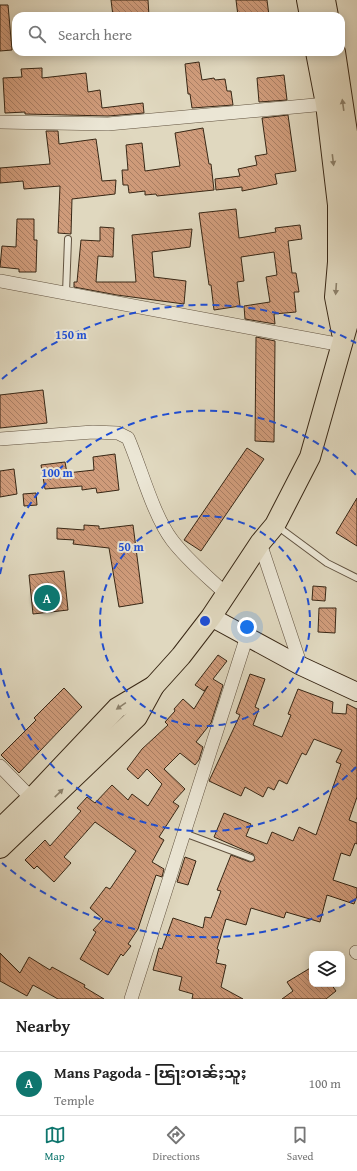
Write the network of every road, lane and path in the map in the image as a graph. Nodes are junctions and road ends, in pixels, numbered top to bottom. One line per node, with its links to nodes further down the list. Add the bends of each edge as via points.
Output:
1 (307, 0): 3 (main road)
2 (325, 0): 4 (main road)
3 (309, 12)
4 (327, 12)
5 (317, 56): 7 (main road)
6 (336, 56): 9 (main road, one-way to 6)
7 (326, 104): 8 (street, via 108,124); 13 (main road, one-way to 13, via 338,205 335,297)
8 (0, 122)
9 (356, 204): 13 (main road, via 355,298)
10 (68, 239): 12 (lane)
11 (0, 281): 12 (street)
12 (66, 293): 13 (street)
13 (342, 341): 15 (main road, via 310,456)
14 (0, 439): 18 (street, via 94,432 118,433 128,438 160,519 171,539 184,555)
15 (275, 525): 16 (main road); 17 (lane, via 327,563)
16 (260, 543): 18 (main road); 21 (street)
17 (357, 578)
18 (226, 594): 19 (main road)
19 (211, 617): 20 (street); 24 (main road, via 154,686 137,717)
20 (247, 636): 21 (street); 26 (street)
21 (300, 666): 22 (street)
22 (357, 692)
23 (0, 766): 24 (street)
24 (37, 804): 25 (main road); 27 (main road)
25 (0, 829)
26 (184, 833): 28 (lane); 29 (street)
27 (0, 848)
28 (251, 858)
29 (131, 999)

